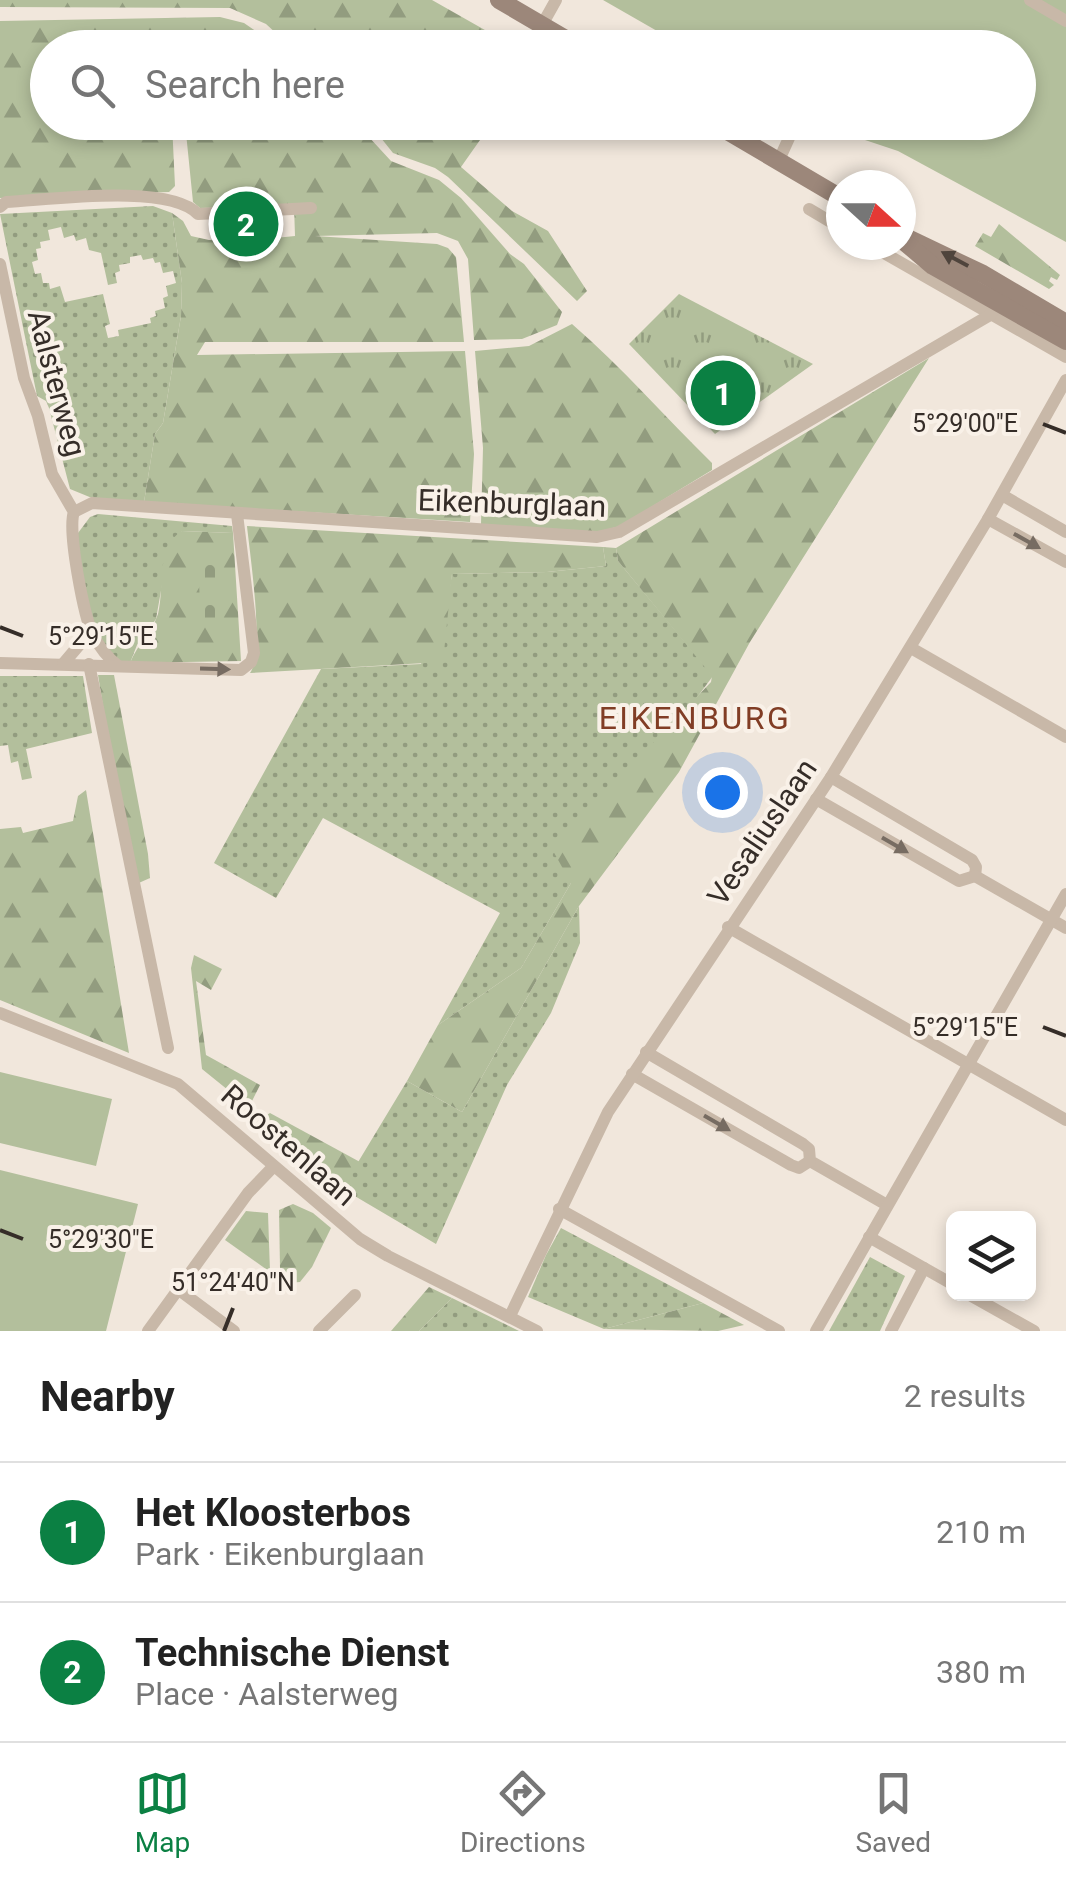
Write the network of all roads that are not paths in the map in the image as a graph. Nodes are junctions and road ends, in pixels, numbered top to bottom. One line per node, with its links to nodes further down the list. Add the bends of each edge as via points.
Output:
1 (499, 0): 5 (main road)
2 (556, 0): 5 (street)
3 (1030, 0): 4 (street)
4 (1066, 21)
5 (542, 25): 6 (main road)
6 (550, 30)
7 (743, 140): 9 (main road)
8 (789, 140): 9 (street)
9 (778, 160): 10 (main road)
10 (826, 189)
11 (0, 207): 12 (street, via 138,196 183,202 198,214)
12 (311, 208)
13 (809, 208): 14 (street)
14 (826, 219)
15 (916, 242): 18 (main road, via 938,250)
16 (904, 260): 18 (street)
17 (0, 264): 24 (street, Aalsterweg, via 52,474)
18 (999, 302): 19 (main road); 20 (main road); 21 (street); 25 (street, Eikenburglaan, via 867,388 598,538)
19 (1066, 323)
20 (1066, 342)
21 (1066, 358)
22 (1066, 380): 23 (street, Vesaliuslaan)
23 (1002, 495): 26 (street, Vesaliuslaan); 27 (street)
24 (74, 512): 25 (street, via 92,503); 29 (street, Aalsterweg, via 70,531)
25 (237, 514): 34 (street, one-way to 25, via 241,670 252,662)
26 (988, 519): 28 (street, one-way to 28); 30 (street, Vesaliuslaan)
27 (1066, 532)
28 (1066, 562)
29 (90, 631): 32 (street); 34 (street)
30 (911, 648): 35 (street); 36 (street, Vesaliuslaan)
31 (0, 664): 32 (street)
32 (63, 664): 33 (street)
33 (90, 664): 34 (street); 44 (street)
34 (117, 666)
35 (1066, 737)
36 (830, 777): 37 (street, Vesaliuslaan); 38 (street, via 972,860)
37 (816, 799): 38 (street, one-way to 38, via 960,881); 41 (street, Vesaliuslaan)
38 (975, 876): 40 (street)
39 (1066, 894): 40 (street)
40 (1052, 920): 42 (street); 46 (street)
41 (728, 927): 45 (street, Vesaliuslaan); 46 (street)
42 (1066, 928)
43 (0, 1012): 50 (street, Roostenlaan, via 178,1084)
44 (168, 1048)
45 (646, 1052): 47 (street, Vesaliuslaan); 49 (street, via 804,1144)
46 (968, 1064): 48 (street); 51 (street)
47 (632, 1074): 49 (street, one-way to 49, via 791,1166); 52 (street, Vesaliuslaan)
48 (1066, 1120)
49 (810, 1161): 51 (street)
50 (273, 1167): 56 (street); 59 (street, Roostenlaan, via 360,1239)
51 (887, 1205): 53 (street)
52 (559, 1209): 59 (street, Vesaliuslaan); 64 (street)
53 (870, 1237): 54 (street); 65 (street)
54 (924, 1268): 55 (street); 66 (street)
55 (946, 1280)
56 (179, 1290): 60 (street); 61 (street)
57 (356, 1295): 62 (street)
58 (980, 1301): 67 (street)
59 (510, 1316): 63 (street, Roostenlaan)
60 (148, 1331)
61 (232, 1331)
62 (319, 1331)
63 (538, 1331)
64 (779, 1331)
65 (816, 1331)
66 (890, 1331)
67 (1034, 1331)

